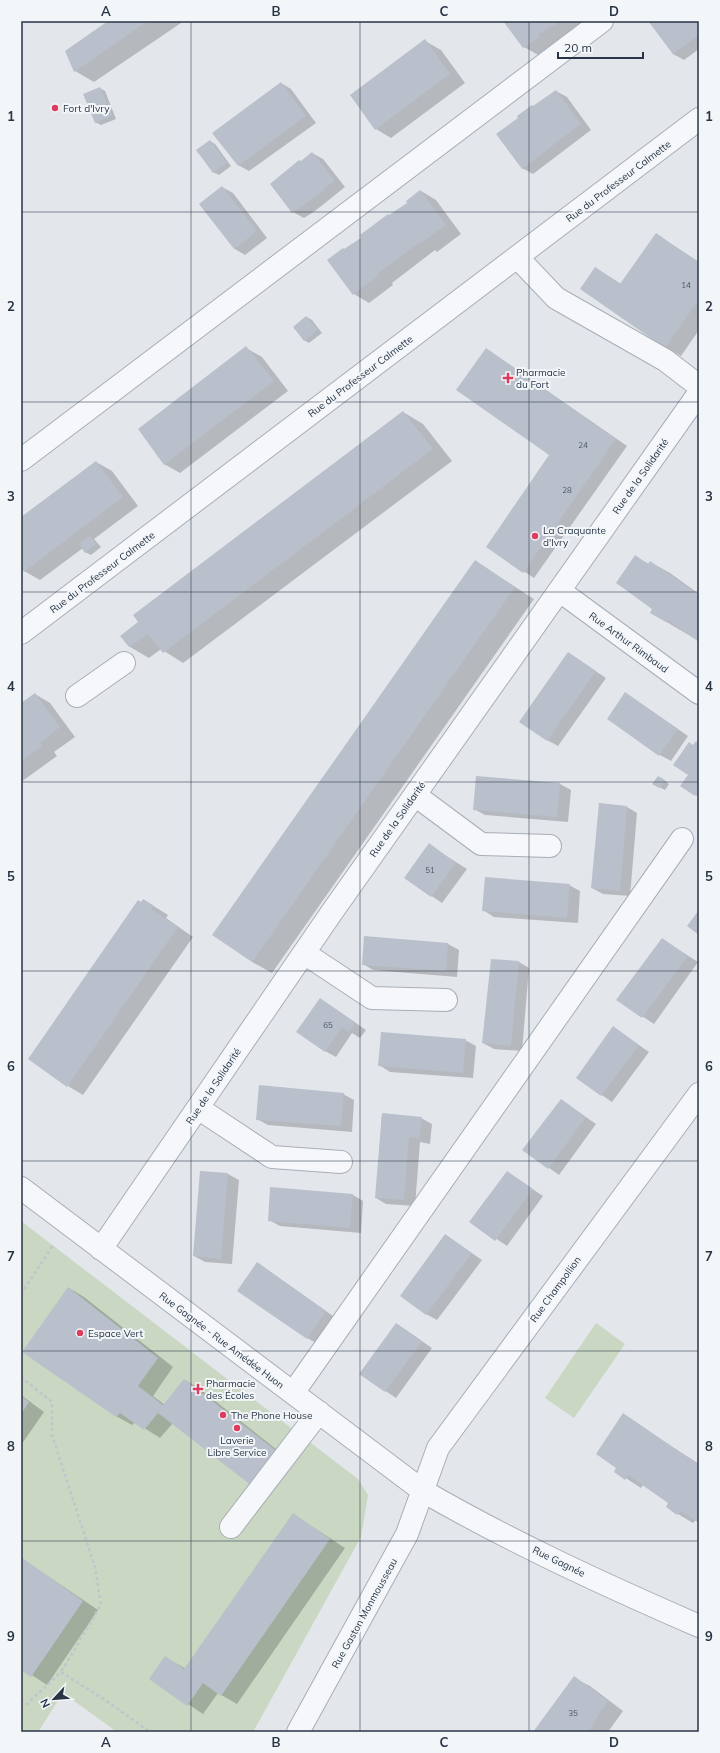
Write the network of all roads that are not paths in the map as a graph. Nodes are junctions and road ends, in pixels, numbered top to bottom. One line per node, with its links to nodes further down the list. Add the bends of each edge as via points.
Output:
1 (602, 21): 6 (street)
2 (699, 119): 3 (street, Rue du Professeur Calmette)
3 (518, 257): 4 (street, via 556,298 665,360); 8 (street, Rue du Professeur Calmette)
4 (699, 386)
5 (699, 393): 7 (street, Rue de la Solidarité)
6 (21, 460)
7 (560, 591): 10 (street, Rue Arthur Rimbaud); 12 (street, Rue de la Solidarité)
8 (21, 633)
9 (124, 663): 11 (street)
10 (699, 693)
11 (77, 696)
12 (415, 794): 14 (street, via 481,844); 15 (street, Rue de la Solidarité)
13 (682, 839): 22 (street)
14 (550, 846)
15 (304, 953): 16 (street, via 372,998); 18 (street, Rue de la Solidarité)
16 (446, 1000)
17 (699, 1094): 24 (street, Rue Champollion, via 438,1448)
18 (198, 1108): 19 (street, via 272,1157); 21 (street, Rue de la Solidarité)
19 (341, 1162)
20 (21, 1188): 21 (street, Rue Gagnée - Rue Amédée Huon)
21 (101, 1249): 22 (street, Rue Gagnée - Rue Amédée Huon)
22 (293, 1393): 23 (street, Rue Gagnée - Rue Amédée Huon)
23 (319, 1412): 24 (street, Rue Gagnée - Rue Amédée Huon); 25 (street)
24 (423, 1491): 26 (street, Rue Gagnée, via 526,1545); 27 (street, Rue Gaston Monmousseau, via 407,1534)
25 (232, 1527)
26 (699, 1626)
27 (298, 1732)

